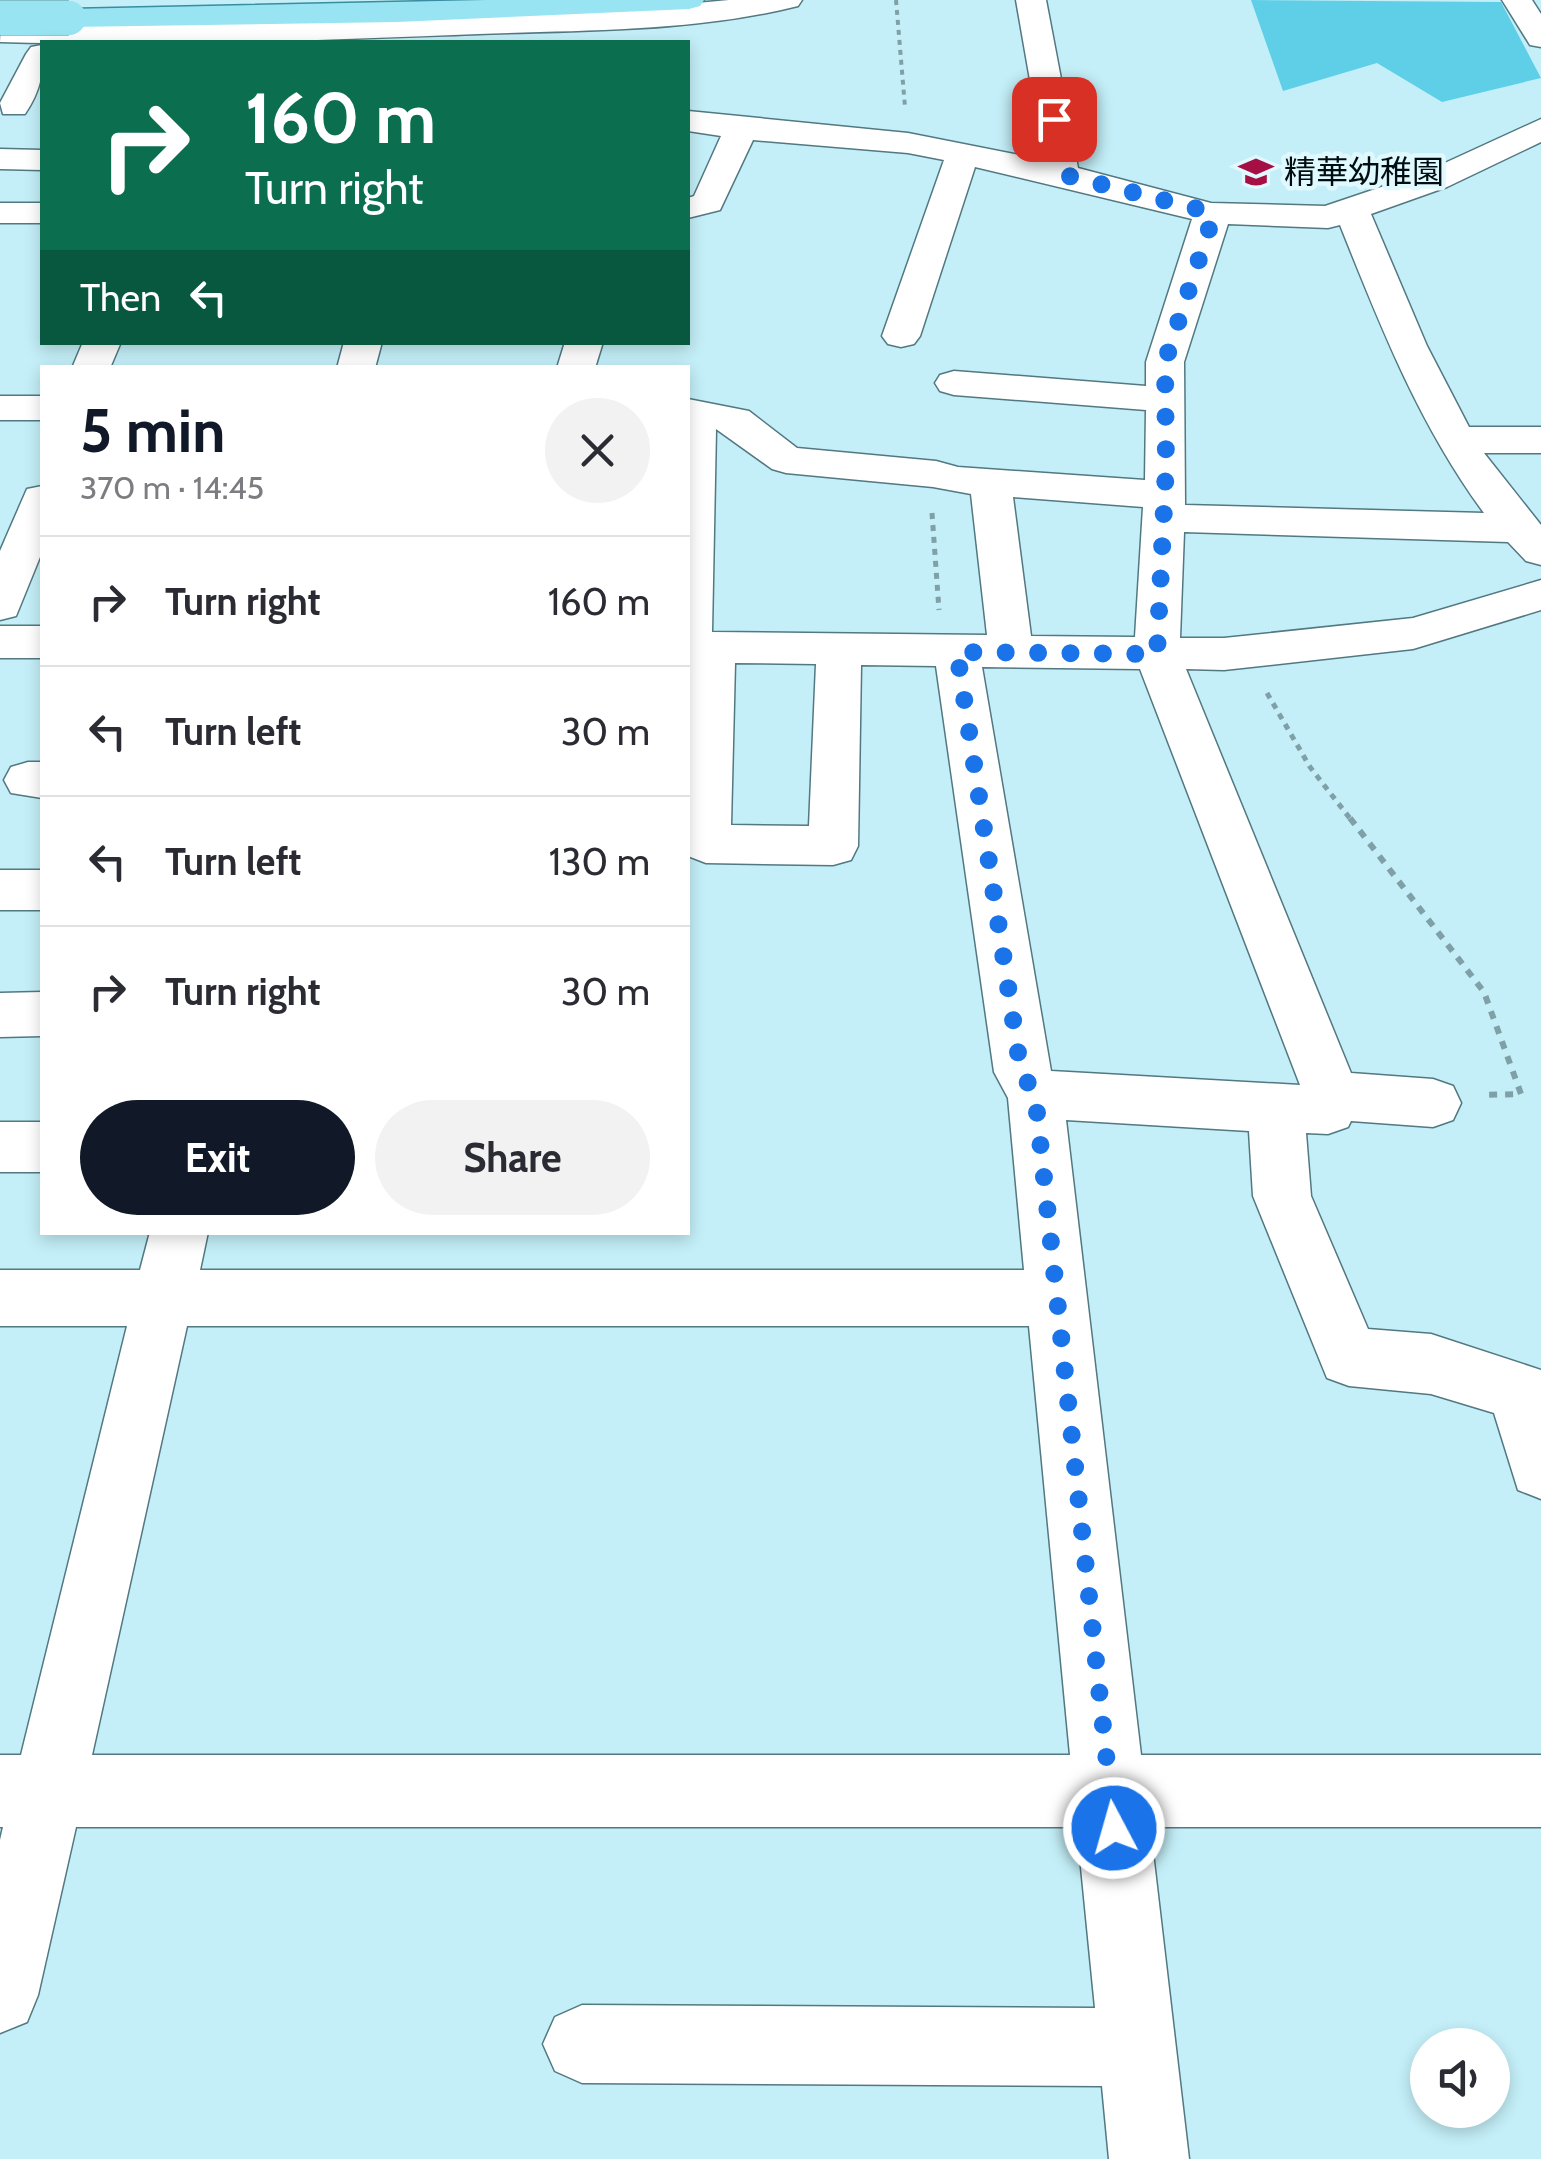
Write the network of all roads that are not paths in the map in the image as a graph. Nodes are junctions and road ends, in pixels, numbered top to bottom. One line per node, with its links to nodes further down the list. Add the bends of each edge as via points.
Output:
1 (359, 0): 6 (street)
2 (787, 0): 8 (street)
3 (1031, 0): 24 (street)
4 (1517, 0): 14 (street)
5 (0, 1): 6 (street)
6 (242, 1)
7 (554, 4): 8 (main road); 12 (main road)
8 (673, 11): 11 (street)
9 (0, 18): 12 (main road, bridge)
10 (0, 33): 12 (street)
11 (397, 36): 13 (street)
12 (53, 37): 13 (street)
13 (174, 38)
14 (1541, 38)
15 (40, 64): 16 (street)
16 (19, 108): 20 (street)
17 (690, 121): 19 (street)
18 (1541, 129): 26 (street)
19 (741, 130): 21 (street); 25 (street, via 708,203)
20 (0, 141)
21 (963, 153): 24 (street); 30 (street)
22 (0, 160): 23 (street)
23 (40, 160)
24 (1061, 174): 27 (street)
25 (690, 208)
26 (1352, 211): 27 (street); 34 (street, via 1416,369)
27 (1210, 212): 32 (street, via 1165,362)
28 (0, 213): 29 (street)
29 (40, 213)
30 (901, 336)
31 (954, 383): 32 (street)
32 (1164, 399): 38 (street)
33 (692, 411): 36 (street, via 735,420 786,460); 44 (street)
34 (1459, 440): 35 (street); 39 (street)
35 (1541, 440)
36 (990, 483): 38 (street); 46 (street)
37 (40, 503): 41 (street)
38 (1163, 507): 39 (street); 47 (street)
39 (1529, 540)
40 (1541, 595): 47 (street, via 1414,633 1246,652)
41 (0, 605)
42 (0, 642): 43 (street)
43 (40, 642)
44 (696, 647): 45 (street); 45 (street, via 706,844 833,846)
45 (840, 647): 46 (street)
46 (984, 652): 47 (street); 52 (street, via 1021,1072)
47 (1157, 654): 53 (street, via 1327,1082)
48 (0, 890): 49 (street)
49 (40, 890)
50 (40, 1014): 51 (street)
51 (0, 1015)
52 (1035, 1094): 53 (street); 60 (street)
53 (1302, 1101): 54 (street); 61 (street, via 1282,1196 1349,1356 1431,1364 1519,1391)
54 (1433, 1103)
55 (0, 1147): 56 (street)
56 (40, 1147)
57 (178, 1235): 59 (street)
58 (0, 1298): 59 (street)
59 (164, 1298): 60 (street); 62 (street)
60 (1057, 1298): 63 (street)
61 (1541, 1467)
62 (24, 1791): 63 (street); 65 (street)
63 (1110, 1792): 64 (street); 67 (street)
64 (1541, 1792)
65 (0, 1995)
66 (582, 2044): 67 (street)
67 (1137, 2047): 68 (street)
68 (1149, 2159)

